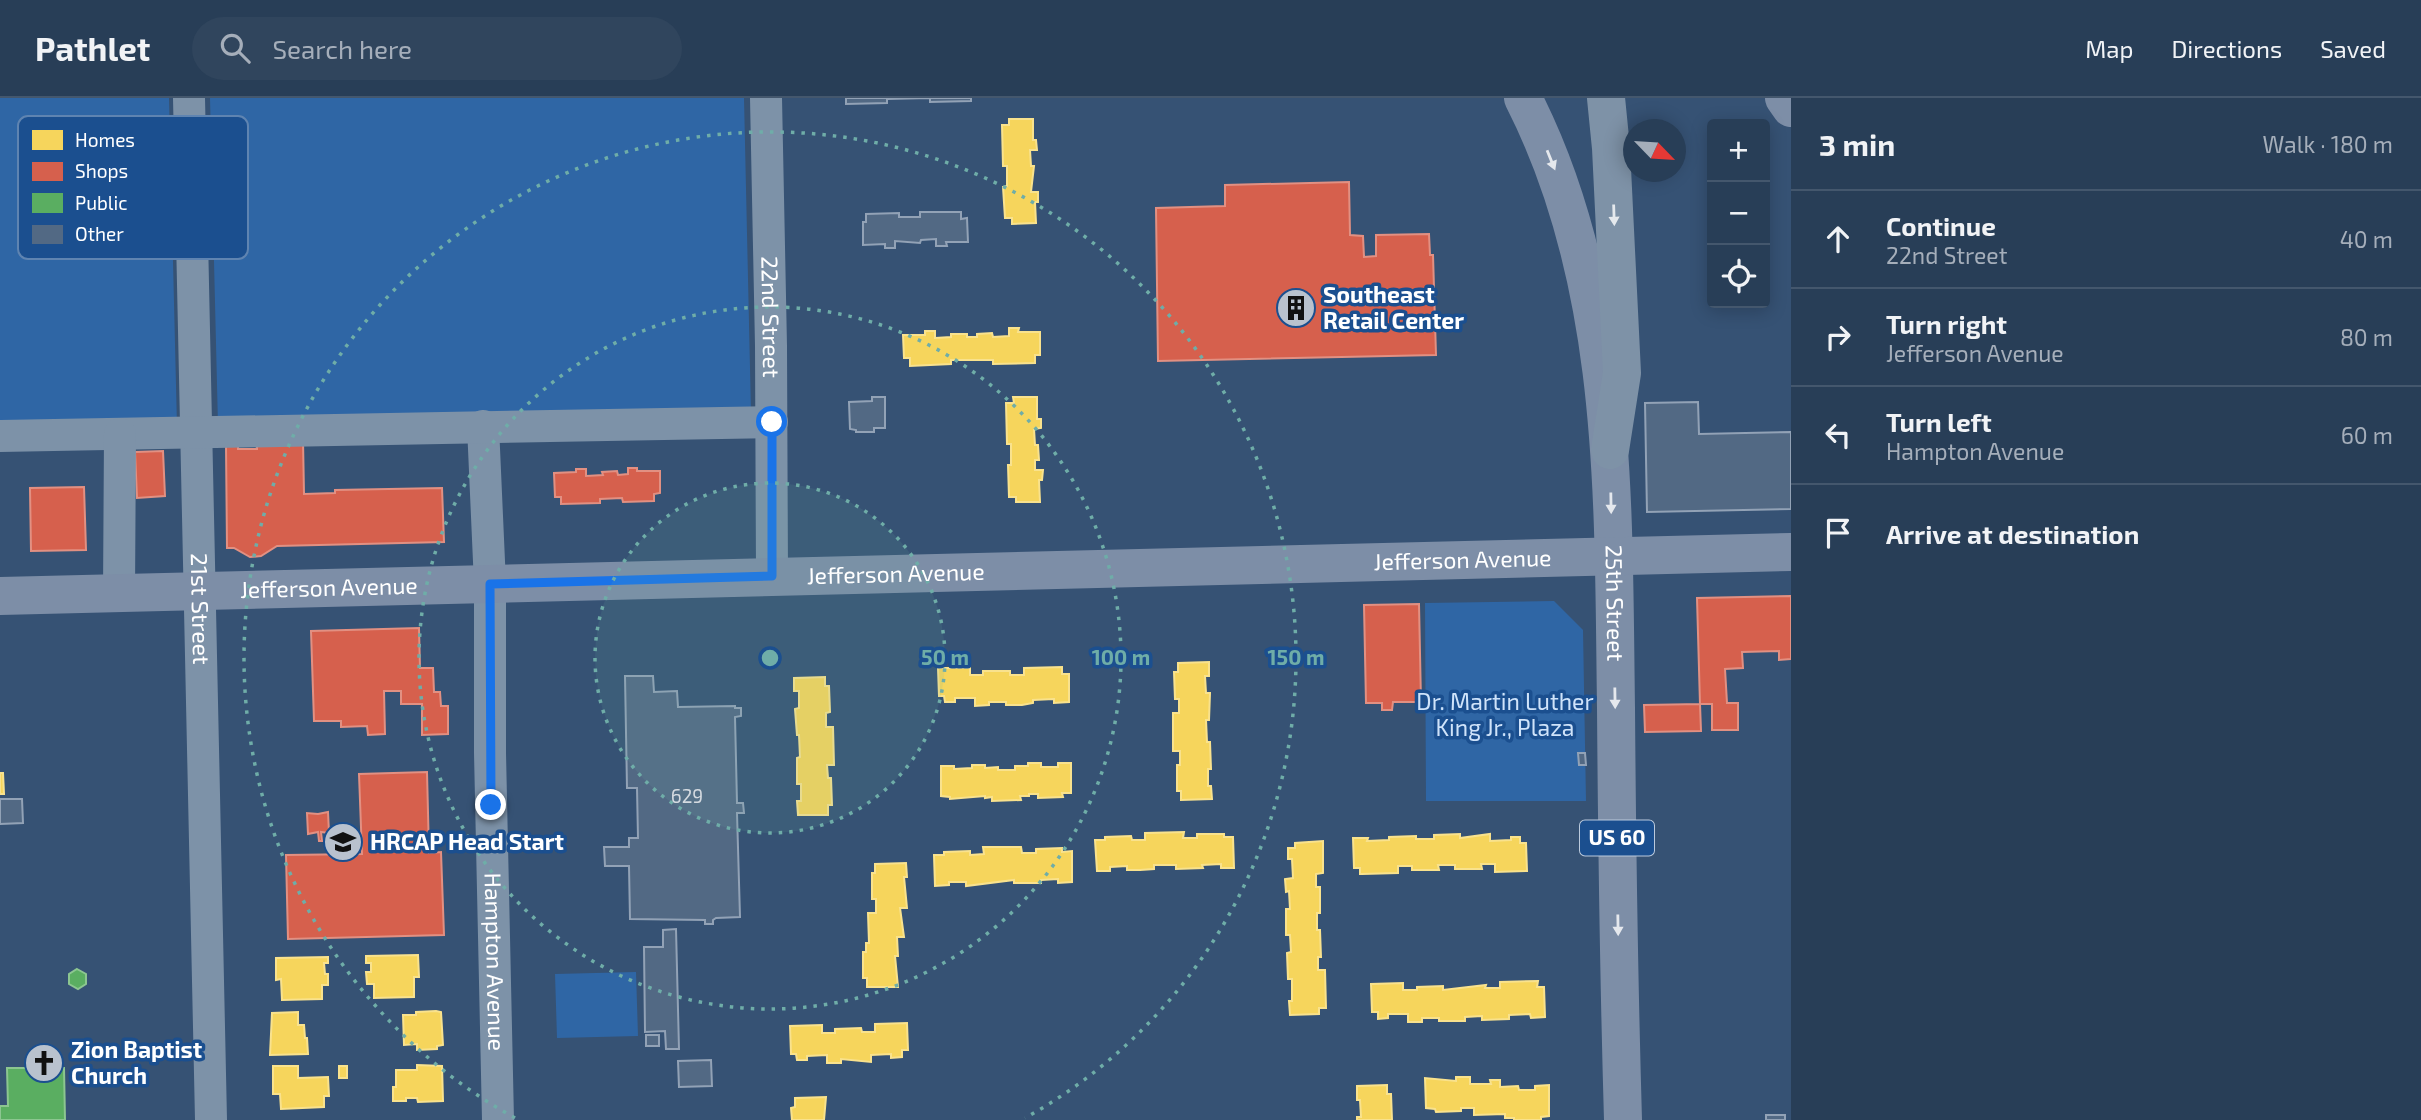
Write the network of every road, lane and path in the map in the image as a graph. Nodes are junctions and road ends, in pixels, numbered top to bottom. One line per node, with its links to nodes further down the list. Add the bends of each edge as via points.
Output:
1 (188, 98): 7 (street, 21st Street)
2 (766, 98): 9 (street, 22nd Street)
3 (1523, 98): 14 (main road, 25th Street / US 60, one-way to 14, via 1553,163 1578,245 1594,324)
4 (1606, 98): 14 (highway, one-way to 14, via 1622,373)
5 (1784, 98): 6 (main road)
6 (1791, 108)
7 (188, 116)
8 (192, 259): 11 (street, 21st Street)
9 (772, 422): 10 (street); 17 (street, 22nd Street)
10 (483, 426): 11 (street); 18 (street, Hampton Avenue)
11 (196, 432): 12 (street); 19 (street, 21st Street)
12 (120, 434): 13 (street); 20 (street)
13 (0, 436)
14 (1610, 450): 16 (main road, 25th Street / US 60, one-way to 16)
15 (1791, 552): 16 (main road, Jefferson Avenue)
16 (1613, 556): 17 (main road, Jefferson Avenue); 24 (main road, 25th Street / US 60, one-way to 24)
17 (772, 576): 18 (main road, Jefferson Avenue)
18 (490, 584): 19 (main road, Jefferson Avenue); 23 (street, Hampton Avenue)
19 (201, 592): 20 (main road, Jefferson Avenue); 22 (street, 21st Street)
20 (119, 594): 21 (main road, Jefferson Avenue)
21 (0, 596)
22 (211, 1120)
23 (498, 1120)
24 (1623, 1120)

